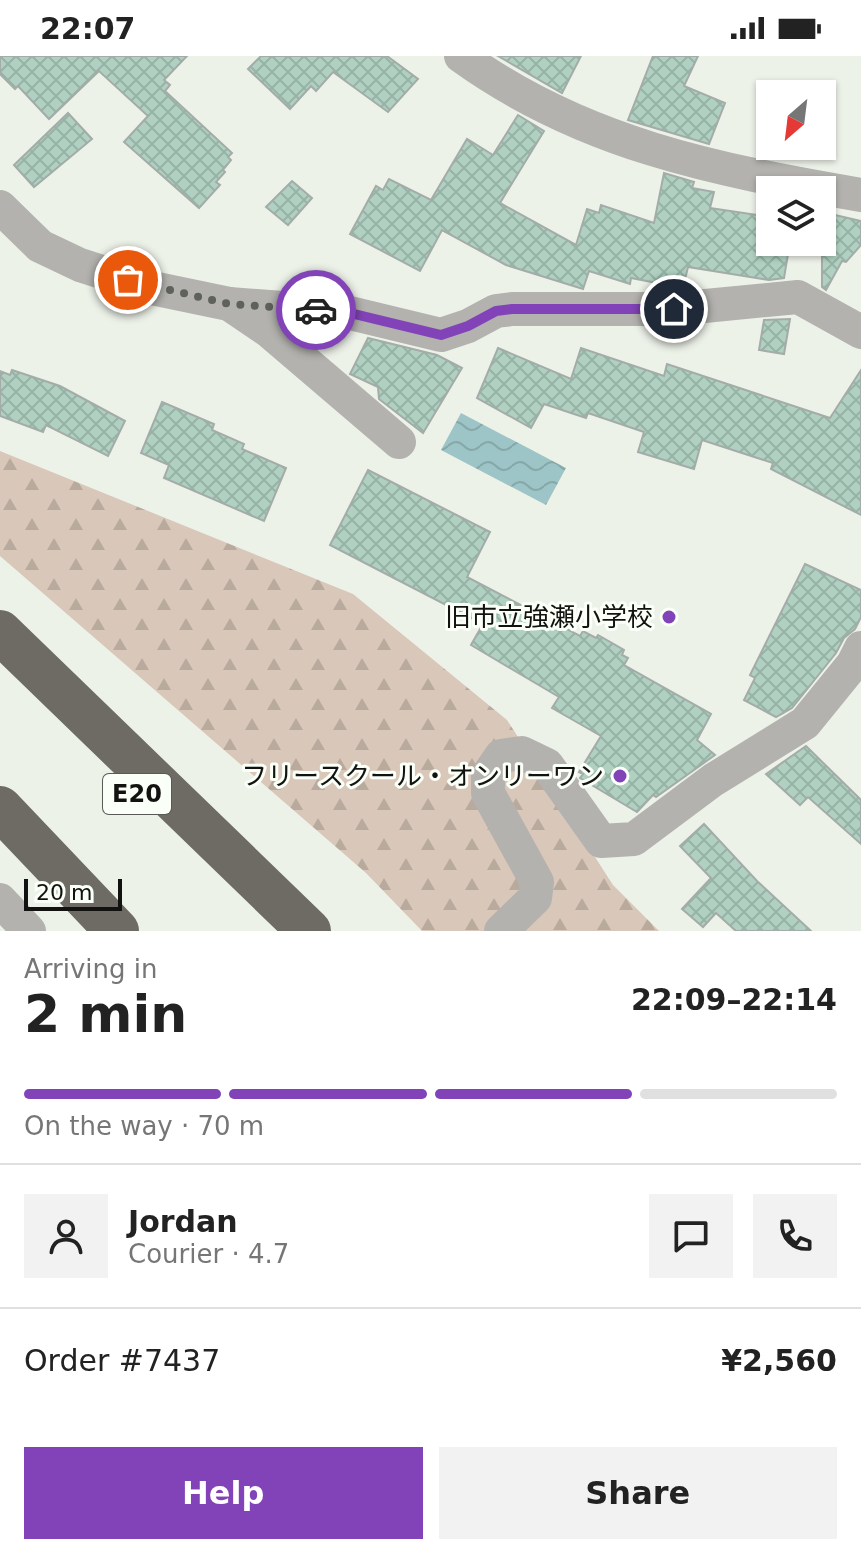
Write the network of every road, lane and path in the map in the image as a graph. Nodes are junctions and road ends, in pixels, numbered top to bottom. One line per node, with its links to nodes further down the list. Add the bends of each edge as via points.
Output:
1 (471, 59): 2 (street, via 523,95 598,132 687,161)
2 (861, 195)
3 (0, 207): 4 (street, via 40,246 80,265 152,288)
4 (229, 304): 5 (street, via 350,313 441,335 512,309 674,309 798,297); 6 (street, via 269,331)
5 (861, 332)
6 (399, 442)
7 (0, 632): 15 (highway)
8 (861, 648): 16 (street, via 805,723 713,780 634,839 601,841 547,765 522,753 501,756 488,775 488,793 537,882 535,898)
9 (0, 658): 14 (highway, E20)
10 (0, 808): 13 (highway)
11 (0, 900): 12 (street)
12 (29, 931)
13 (117, 931)
14 (272, 931)
15 (309, 931)
16 (501, 931)

